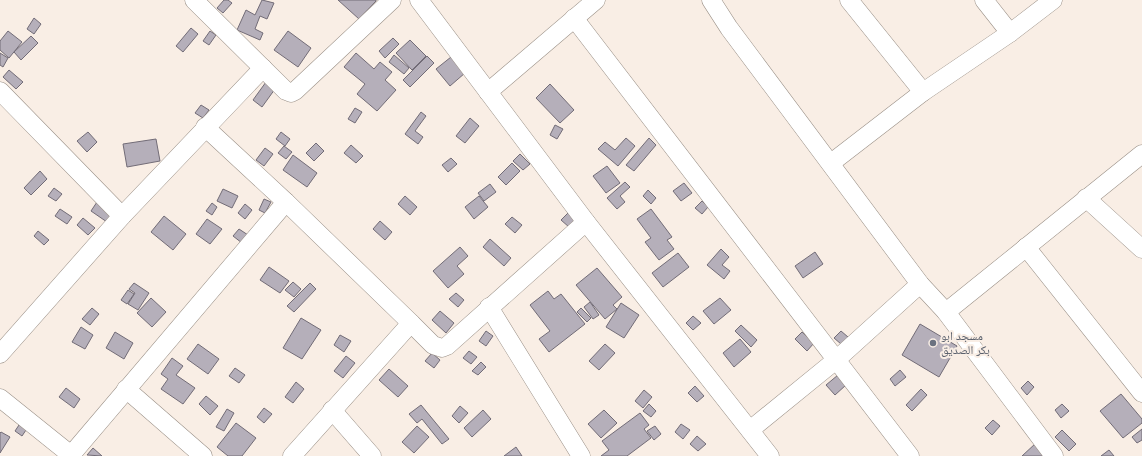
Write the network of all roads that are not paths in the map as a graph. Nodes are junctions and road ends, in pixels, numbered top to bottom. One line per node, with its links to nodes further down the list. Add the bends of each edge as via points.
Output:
1 (392, 0): 11 (street, via 295,91 286,91)
2 (419, 0): 13 (street)
3 (711, 0): 17 (street, via 729,28)
4 (849, 0): 14 (street)
5 (984, 0): 10 (street)
6 (1053, 0): 10 (street)
7 (591, 2): 9 (street)
8 (203, 3): 11 (street)
9 (574, 18): 13 (street); 29 (street)
10 (1010, 34): 14 (street)
11 (263, 68): 15 (street)
12 (0, 91): 20 (street)
13 (488, 92): 21 (street)
14 (923, 92): 17 (street)
15 (205, 127): 19 (street); 20 (street)
16 (1142, 154): 18 (street)
17 (831, 162): 24 (street)
18 (1086, 198): 22 (street); 23 (street)
19 (286, 202): 27 (street); 30 (street)
20 (122, 216): 28 (street)
21 (586, 222): 25 (street); 34 (street)
22 (1026, 247): 26 (street); 31 (street)
23 (1142, 249)
24 (920, 284): 26 (street); 29 (street)
25 (489, 307): 27 (street, via 442,348 433,345); 39 (street)
26 (946, 312): 42 (street)
27 (410, 323): 33 (street)
28 (4, 341)
29 (836, 360): 34 (street); 41 (street)
30 (126, 390): 35 (street); 36 (street)
31 (1142, 392)
32 (0, 398): 35 (street)
33 (332, 410): 37 (street); 38 (street)
34 (750, 430): 40 (street)
35 (72, 455)
36 (203, 456)
37 (292, 456)
38 (372, 456)
39 (581, 456)
40 (770, 456)
41 (910, 456)
42 (1054, 456)

